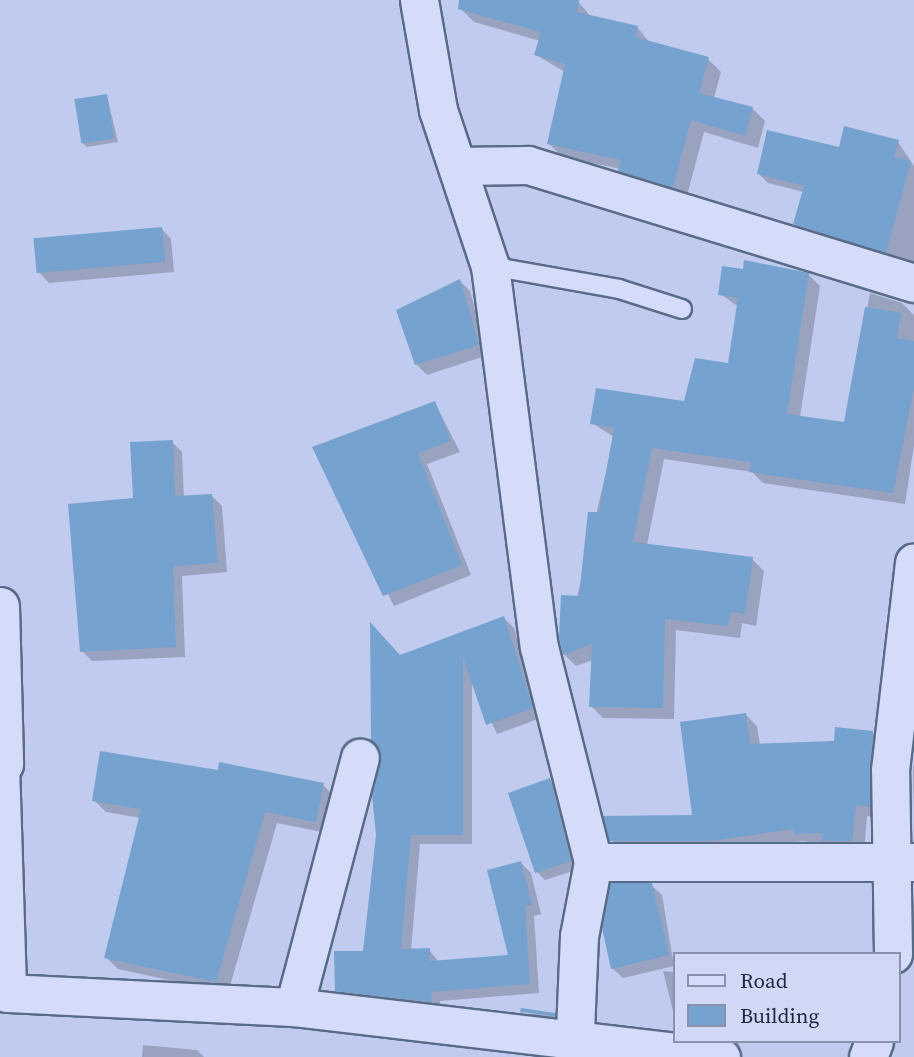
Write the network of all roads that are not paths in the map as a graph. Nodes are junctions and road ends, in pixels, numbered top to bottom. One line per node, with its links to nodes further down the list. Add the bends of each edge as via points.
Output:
1 (419, 0): 2 (street, via 438,110)
2 (457, 166): 3 (street); 4 (street, via 528,165)
3 (490, 266): 5 (lane, via 619,289); 10 (street, via 539,648)
4 (914, 283)
5 (682, 309)
6 (914, 562): 11 (street, via 890,770)
7 (0, 606): 9 (street)
8 (360, 758): 13 (street)
9 (2, 764): 13 (street, via 7,993)
10 (593, 862): 11 (street); 14 (street, via 578,947)
11 (905, 862): 12 (street)
12 (893, 952)
13 (294, 1007): 14 (street, via 494,1028)
14 (575, 1050): 15 (street)
15 (721, 1057)

